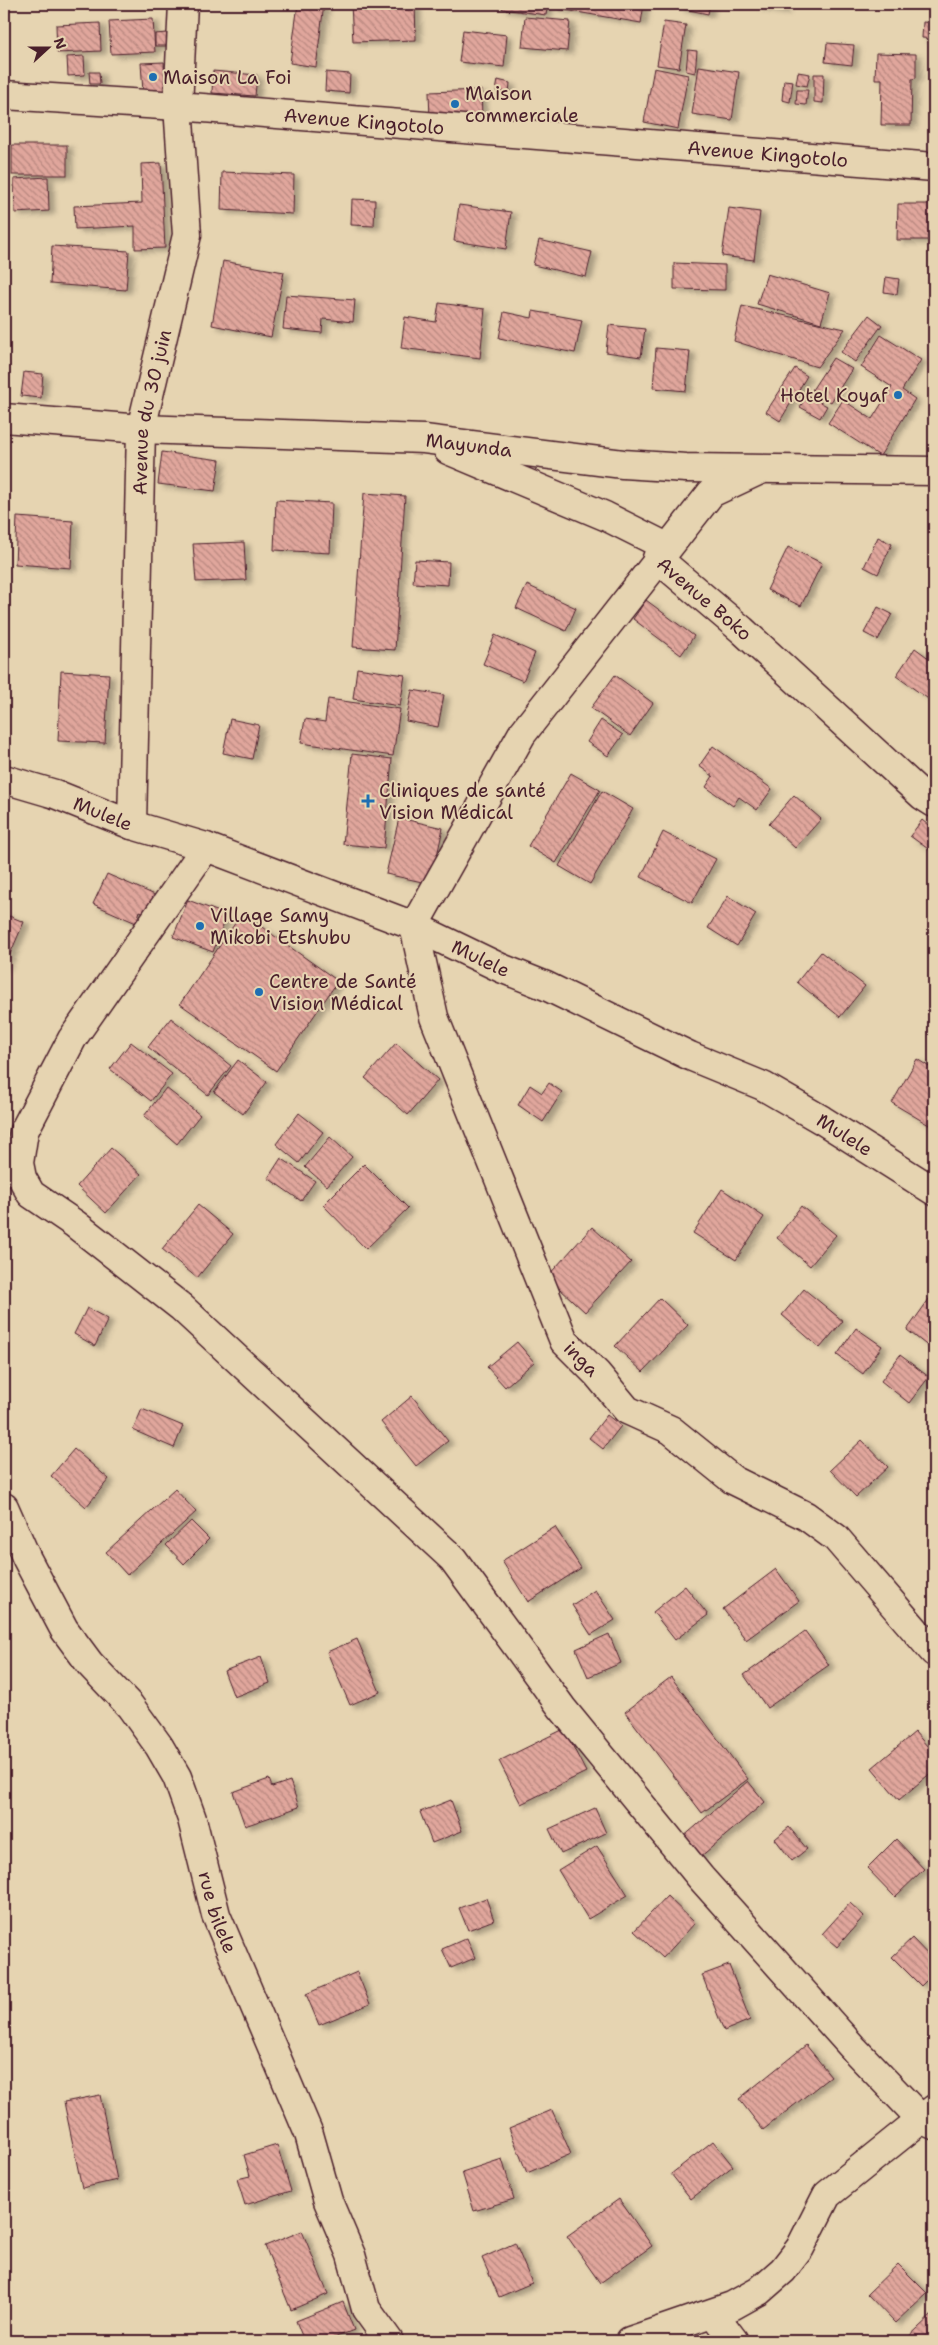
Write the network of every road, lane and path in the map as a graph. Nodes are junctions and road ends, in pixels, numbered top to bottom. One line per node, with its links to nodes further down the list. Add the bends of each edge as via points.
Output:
1 (183, 4): 3 (street, Avenue du 30 juin)
2 (4, 95): 3 (street, Avenue Kingotolo)
3 (178, 106): 4 (street, Avenue Kingotolo); 6 (street, Avenue du 30 juin, via 187,236)
4 (934, 167)
5 (4, 418): 6 (street, Mayunda)
6 (141, 429): 7 (street, Mayunda); 13 (street, Avenue du 30 juin)
7 (424, 439): 8 (street, Mayunda, via 623,464); 10 (street, Avenue Boko, via 605,516 663,546)
8 (760, 470): 9 (street, Mayunda); 10 (street, via 711,493)
9 (934, 471)
10 (658, 558): 12 (street, Avenue Boko); 15 (street, via 522,734)
11 (4, 779): 13 (street, Mulele, via 55,794)
12 (934, 803)
13 (132, 824): 14 (street, Mulele)
14 (206, 846): 15 (street, Mulele); 19 (street, via 72,1039 24,1131 19,1163 22,1178 31,1194 182,1307 453,1559 562,1708 701,1878 855,2050)
15 (414, 926): 16 (street, Mulele, via 690,1056 763,1086); 18 (street, inga, via 434,1017 564,1341 627,1410 671,1430 733,1480 806,1516 836,1538)
16 (934, 1191)
17 (4, 1506): 21 (street, rue bilele, via 27,1559 64,1629 90,1664 130,1706 177,1777 192,1819 216,1916 310,2134 328,2201 351,2255 366,2310)
18 (934, 1652)
19 (930, 2118): 20 (street, via 827,2195 800,2248 783,2270 759,2291)
20 (714, 2313): 22 (street); 23 (street)
21 (389, 2341)
22 (630, 2341)
23 (734, 2341)

